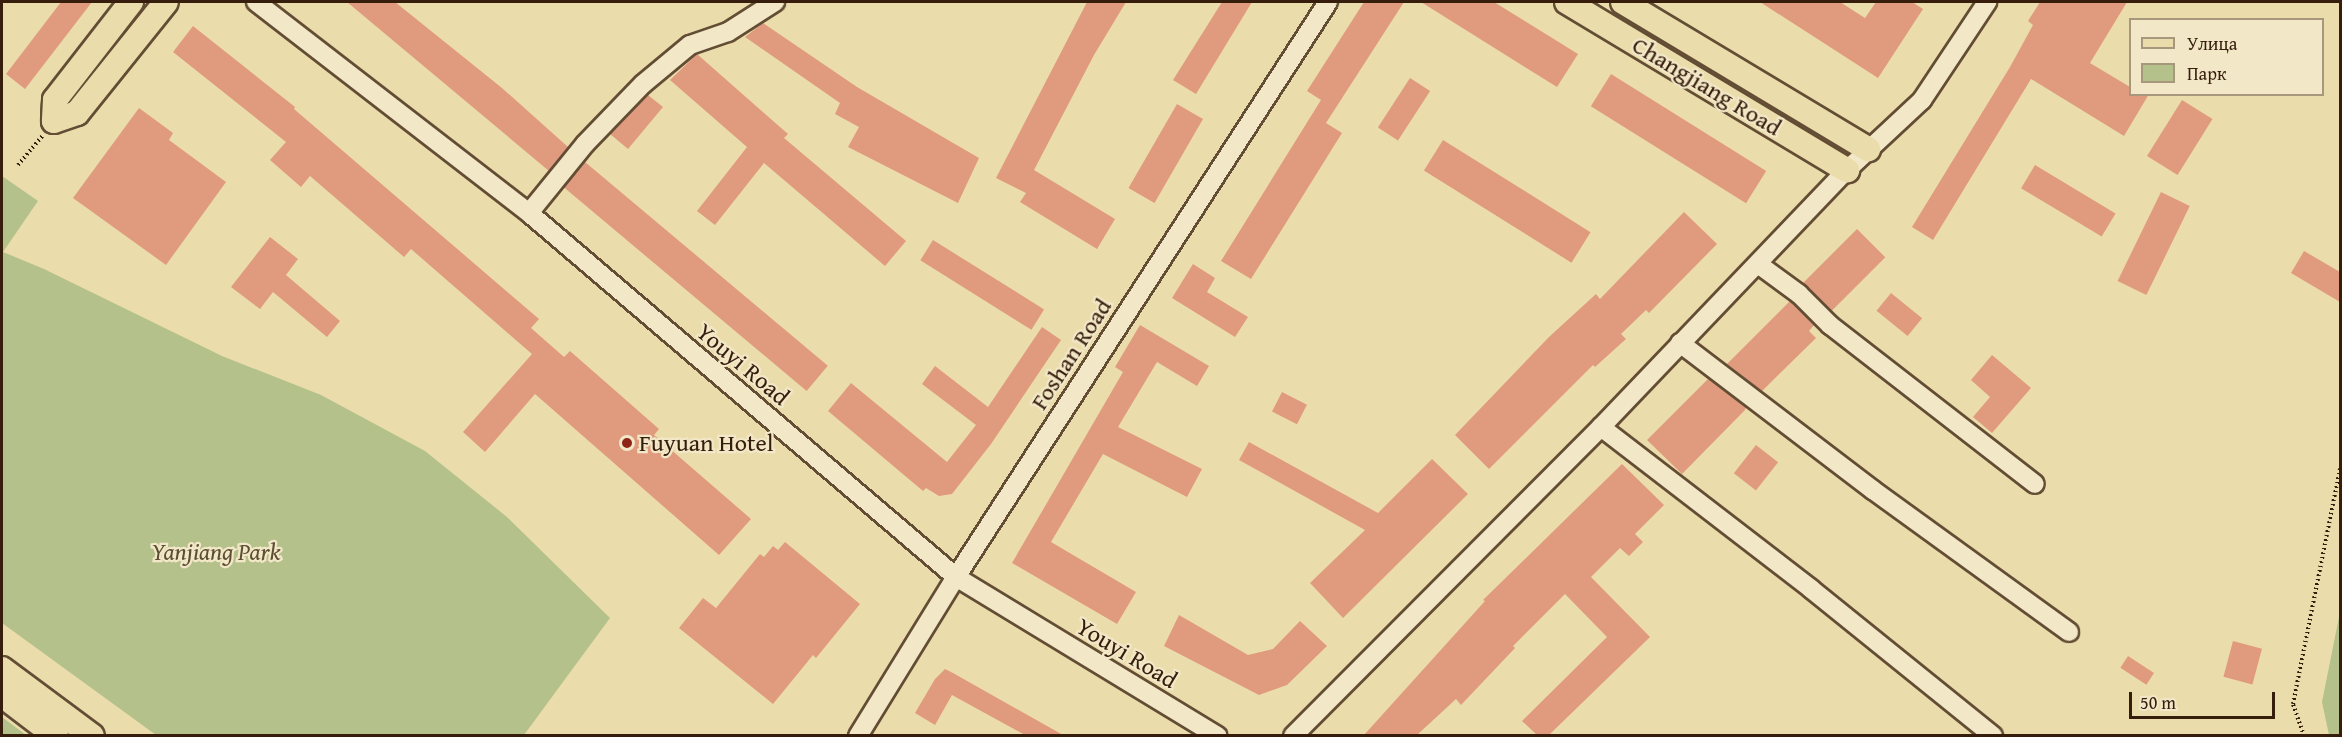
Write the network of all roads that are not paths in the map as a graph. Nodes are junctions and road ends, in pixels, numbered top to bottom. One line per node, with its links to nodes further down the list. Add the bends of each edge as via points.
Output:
1 (131, 2): 2 (main road, via 55,100 54,121 77,113)
2 (166, 2)
3 (256, 2): 11 (street, Youyi Road)
4 (775, 2): 11 (street, via 728,32 690,45 643,84 585,144)
5 (1328, 2): 16 (street, Foshan Road)
6 (1568, 2): 10 (main road, Changjiang Road)
7 (1623, 2): 9 (main road, Changjiang Road)
8 (1987, 2): 9 (street, via 1922,100)
9 (1868, 149): 10 (street)
10 (1847, 170): 12 (street)
11 (530, 213): 16 (street, Youyi Road)
12 (1758, 264): 13 (street); 15 (street)
13 (1680, 343): 14 (street); 17 (street)
14 (1601, 426): 24 (street); 25 (street)
15 (2035, 484)
16 (956, 577): 22 (street, Foshan Road); 23 (street, Youyi Road)
17 (2069, 632)
18 (2, 669): 21 (main road)
19 (2, 695): 20 (main road)
20 (56, 735)
21 (92, 735)
22 (858, 735)
23 (1218, 735)
24 (1293, 735)
25 (1993, 735)

